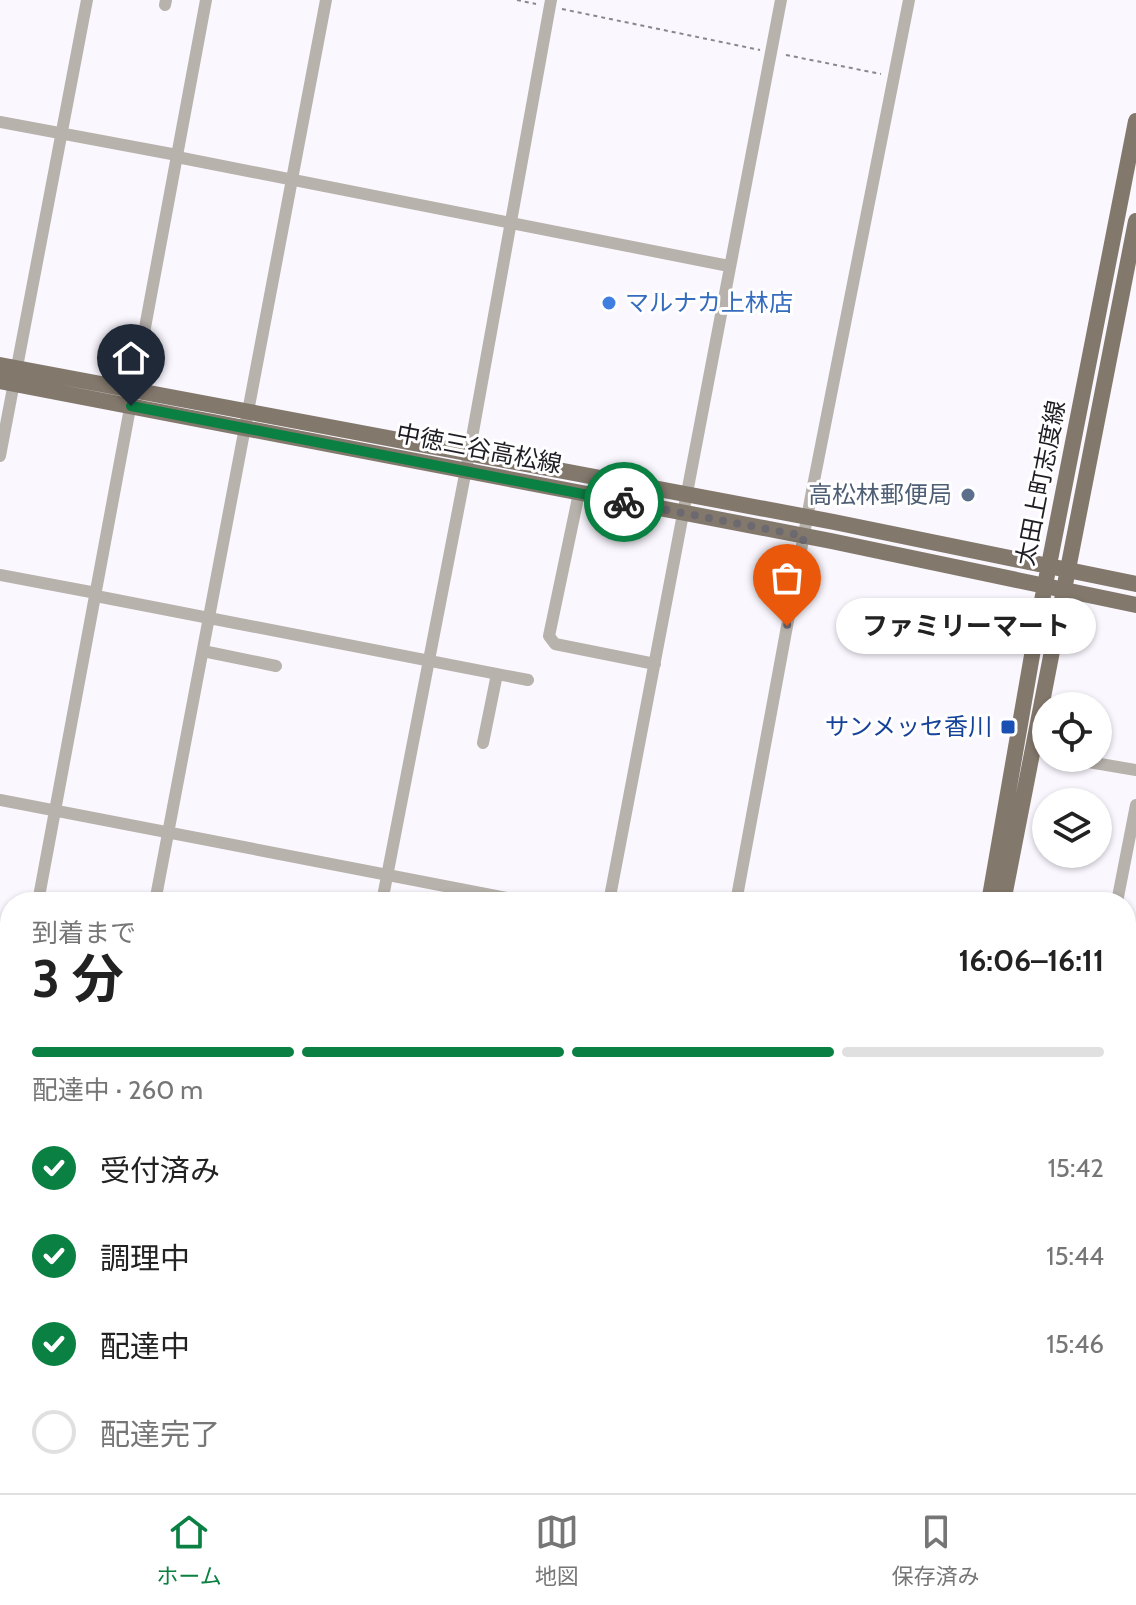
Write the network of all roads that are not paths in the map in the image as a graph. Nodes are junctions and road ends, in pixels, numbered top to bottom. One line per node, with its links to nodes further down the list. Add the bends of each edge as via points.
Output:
1 (87, 0): 9 (street)
2 (206, 0): 10 (street)
3 (326, 0): 11 (street)
4 (781, 0): 14 (street)
5 (909, 0): 25 (street)
6 (551, 3): 13 (street)
7 (1136, 121): 27 (main road, 太田上町志度線)
8 (0, 122): 9 (street)
9 (62, 133): 10 (street); 16 (street)
10 (177, 156): 11 (street); 17 (street)
11 (291, 179): 13 (street); 18 (street)
12 (1136, 221): 28 (main road, 太田上町志度線)
13 (510, 222): 14 (street); 19 (street)
14 (729, 266): 23 (street)
15 (0, 365): 16 (main road, 中徳三谷高松線)
16 (11, 378): 17 (main road, 中徳三谷高松線); 20 (street)
17 (132, 398): 18 (main road, 中徳三谷高松線); 33 (street)
18 (248, 420): 19 (main road, 中徳三谷高松線); 21 (main road, 中徳三谷高松線); 35 (street)
19 (469, 454): 21 (street); 23 (main road, 中徳三谷高松線)
20 (0, 456)
21 (466, 471): 22 (main road, 中徳三谷高松線); 37 (street)
22 (579, 493): 24 (main road, 中徳三谷高松線); 38 (street, via 549,636 555,644)
23 (688, 494): 24 (street); 25 (main road, 中徳三谷高松線)
24 (684, 514): 26 (main road, 中徳三谷高松線); 38 (street)
25 (807, 517): 26 (street); 27 (main road, 中徳三谷高松線)
26 (804, 536): 31 (main road, 中徳三谷高松線); 57 (street)
27 (1049, 566): 28 (main road, 中徳三谷高松線); 31 (main road, 太田上町志度線)
28 (1070, 570): 30 (main road, 中徳三谷高松線); 32 (main road, 太田上町志度線)
29 (0, 575): 33 (street)
30 (1136, 584)
31 (1045, 588): 32 (main road, 中徳三谷高松線); 58 (main road, 太田上町志度線)
32 (1066, 593): 34 (main road, 中徳三谷高松線); 42 (main road, 太田上町志度線)
33 (96, 595): 35 (street); 49 (street)
34 (1136, 605)
35 (210, 619): 36 (street); 37 (street)
36 (203, 651): 39 (street); 50 (street)
37 (427, 659): 40 (street); 51 (street)
38 (655, 664): 56 (street)
39 (276, 666)
40 (497, 674): 41 (street); 43 (street)
41 (528, 680)
42 (1049, 692)
43 (483, 743)
44 (1112, 766): 45 (street)
45 (1136, 770)
46 (1035, 772): 59 (main road, 太田上町志度線)
47 (0, 800): 49 (street)
48 (1136, 805): 60 (street)
49 (56, 810): 50 (street); 52 (street)
50 (168, 832): 51 (street); 53 (street)
51 (388, 874): 54 (street); 55 (street)
52 (40, 892)
53 (157, 892)
54 (384, 892)
55 (478, 892)
56 (611, 892)
57 (738, 892)
58 (991, 892)
59 (1005, 892)
60 (1119, 892)

